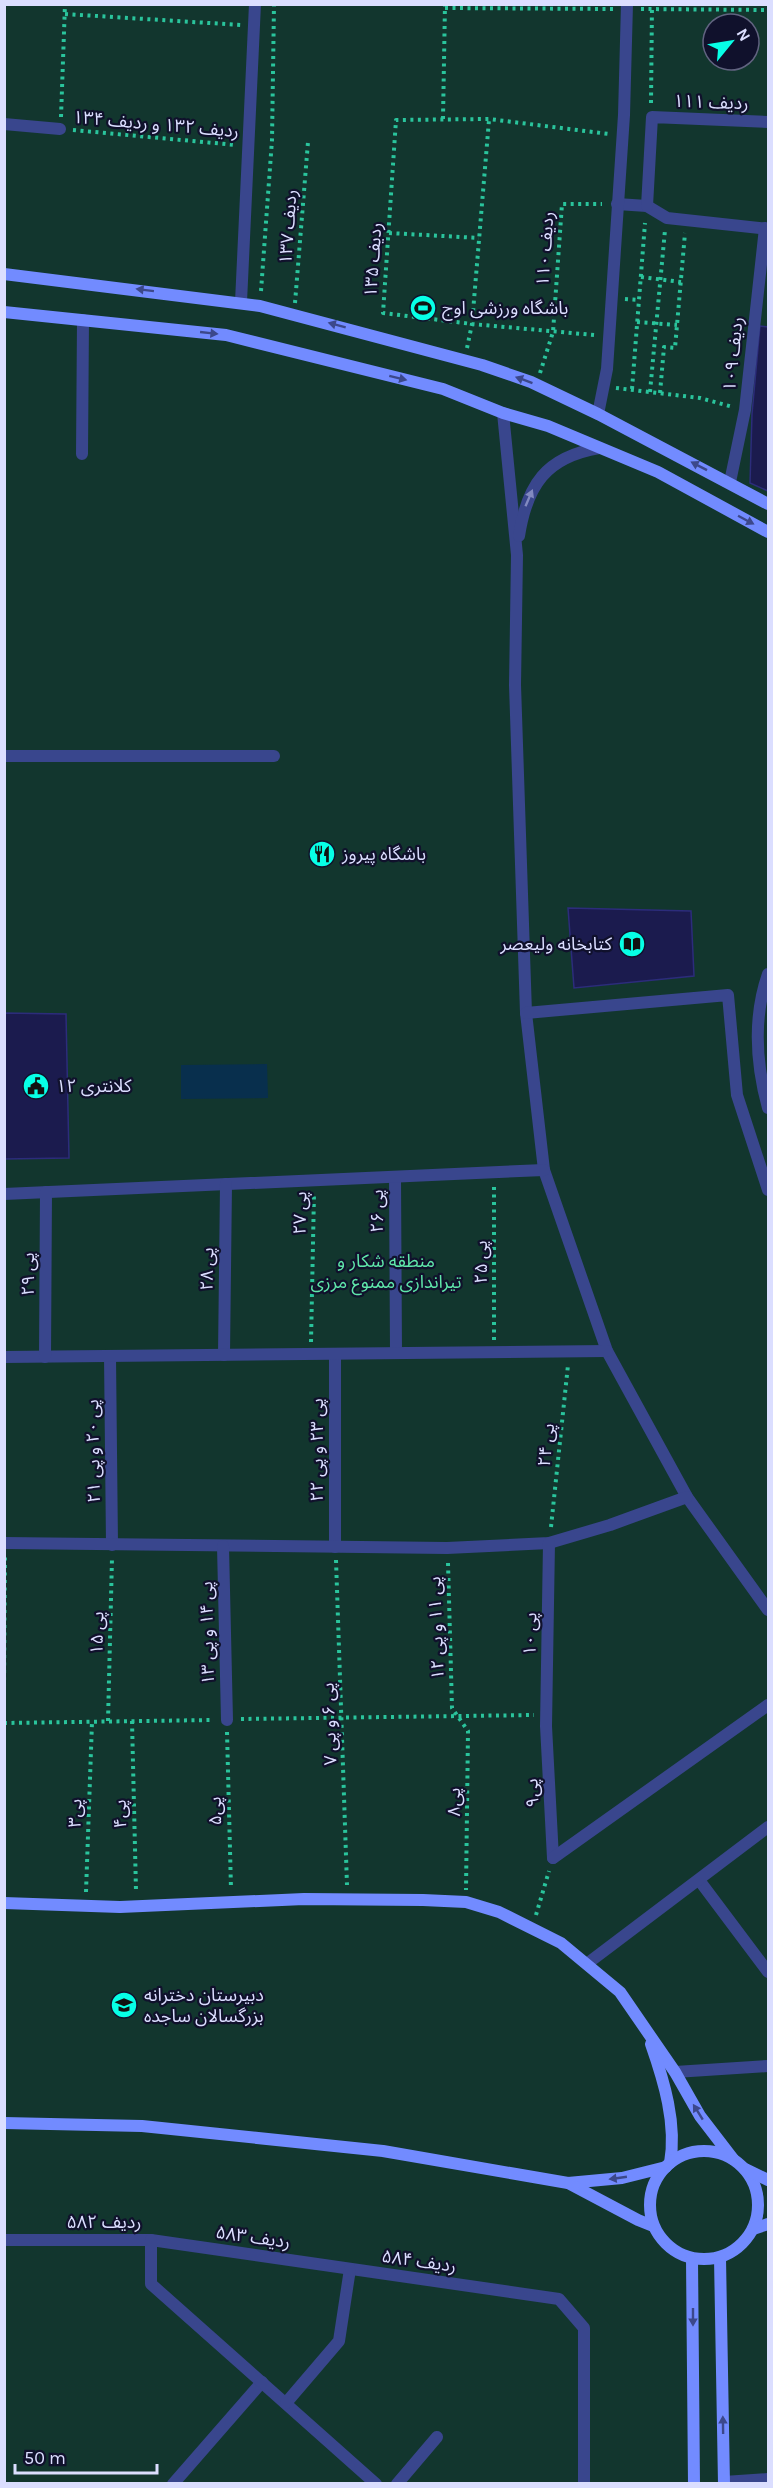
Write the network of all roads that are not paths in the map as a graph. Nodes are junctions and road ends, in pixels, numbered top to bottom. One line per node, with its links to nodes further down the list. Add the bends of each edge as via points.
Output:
1 (255, 4): 10 (street)
2 (627, 7): 6 (street)
3 (768, 122): 7 (street, ردیف ۱۱۱, via 652,117)
4 (4, 124): 5 (street)
5 (60, 129)
6 (617, 204): 7 (street); 16 (street, via 609,336)
7 (647, 206): 8 (street, via 667,218)
8 (767, 228): 12 (street, ردیف ۱۰۹)
9 (4, 274): 10 (street, one-way to 9)
10 (241, 302): 16 (street, one-way to 10, via 537,385 465,360)
11 (4, 312): 13 (street)
12 (755, 319): 14 (street); 19 (street, ردیف ۱۰۹, via 745,410)
13 (83, 320): 15 (street, one-way to 15, via 226,335 443,389); 18 (street)
14 (768, 321)
15 (503, 413): 17 (street, via 548,426); 22 (street)
16 (598, 414): 19 (street, one-way to 16)
17 (599, 448): 21 (street, one-way to 21, via 658,472); 22 (street, one-way to 17, via 525,503 534,485 562,459)
18 (82, 454)
19 (730, 482): 20 (street)
20 (768, 504)
21 (768, 532)
22 (517, 555): 26 (street, via 515,685)
23 (4, 756): 24 (street)
24 (274, 756)
25 (768, 974): 27 (street, via 761,994 758,1026)
26 (526, 1013): 28 (street); 31 (street, via 728,994 737,1095)
27 (768, 1108)
28 (544, 1170): 29 (street); 34 (street)
29 (395, 1177): 30 (street); 35 (street, پی ۲۶)
30 (226, 1184): 32 (street); 37 (street, پی ۲۸)
31 (768, 1190)
32 (46, 1192): 33 (street); 40 (street, پی ۲۹)
33 (4, 1194)
34 (607, 1351): 35 (street); 41 (street)
35 (396, 1353): 36 (street)
36 (335, 1354): 37 (street); 46 (street, پی ۲۳ و پی ۲۲)
37 (224, 1355): 38 (street)
38 (110, 1356): 40 (street); 44 (street, پی ۲۰ و پی ۲۱)
39 (4, 1357): 40 (street)
40 (45, 1357)
41 (687, 1497): 43 (street); 47 (street)
42 (5, 1543): 44 (street)
43 (549, 1543): 46 (street, via 447,1548); 50 (street, پی ۱۰)
44 (112, 1545): 45 (street)
45 (223, 1546): 46 (street); 49 (street, پی ۱۴ و پی ۱۳)
46 (335, 1547)
47 (768, 1610)
48 (768, 1705): 50 (street, پی۹, via 553,1858)
49 (227, 1720)
50 (547, 1720)
51 (768, 1827): 52 (street)
52 (699, 1880): 54 (street); 55 (street)
53 (4, 1903): 54 (street, via 136,1906 304,1899 466,1902 499,1912 561,1942)
54 (588, 1963): 56 (street, via 620,1992)
55 (768, 1972)
56 (644, 2026): 58 (street); 61 (street, via 663,2078 673,2147)
57 (768, 2066): 58 (street)
58 (675, 2072): 60 (street, one-way to 58, via 700,2116)
59 (4, 2123): 64 (street, via 142,2126 383,2151)
60 (733, 2159): 61 (street, via 707,2151 687,2154); 62 (street)
61 (668, 2165): 64 (street, one-way to 64, via 622,2178); 66 (street, via 656,2179 651,2194)
62 (744, 2168): 63 (street); 67 (street, via 758,2197)
63 (768, 2180)
64 (568, 2183): 66 (street)
65 (768, 2224): 67 (street)
66 (653, 2226): 71 (street, via 662,2241)
67 (753, 2229): 70 (street, via 734,2252)
68 (4, 2240): 69 (street, ردیف ۵۸۲)
69 (151, 2240): 72 (street, ردیف ۵۸۳); 73 (street, via 151,2284)
70 (720, 2258): 71 (street); 77 (street, one-way to 70)
71 (692, 2259): 82 (street, one-way to 82)
72 (351, 2269): 74 (street, via 339,2341); 81 (street, ردیف ۵۸۴, via 559,2299 584,2328)
73 (262, 2382): 74 (street); 78 (street)
74 (286, 2403): 79 (street)
75 (437, 2437): 80 (street)
76 (768, 2479): 77 (street)
77 (724, 2483)
78 (173, 2484)
79 (376, 2484)
80 (396, 2484)
81 (584, 2484)
82 (694, 2484)

